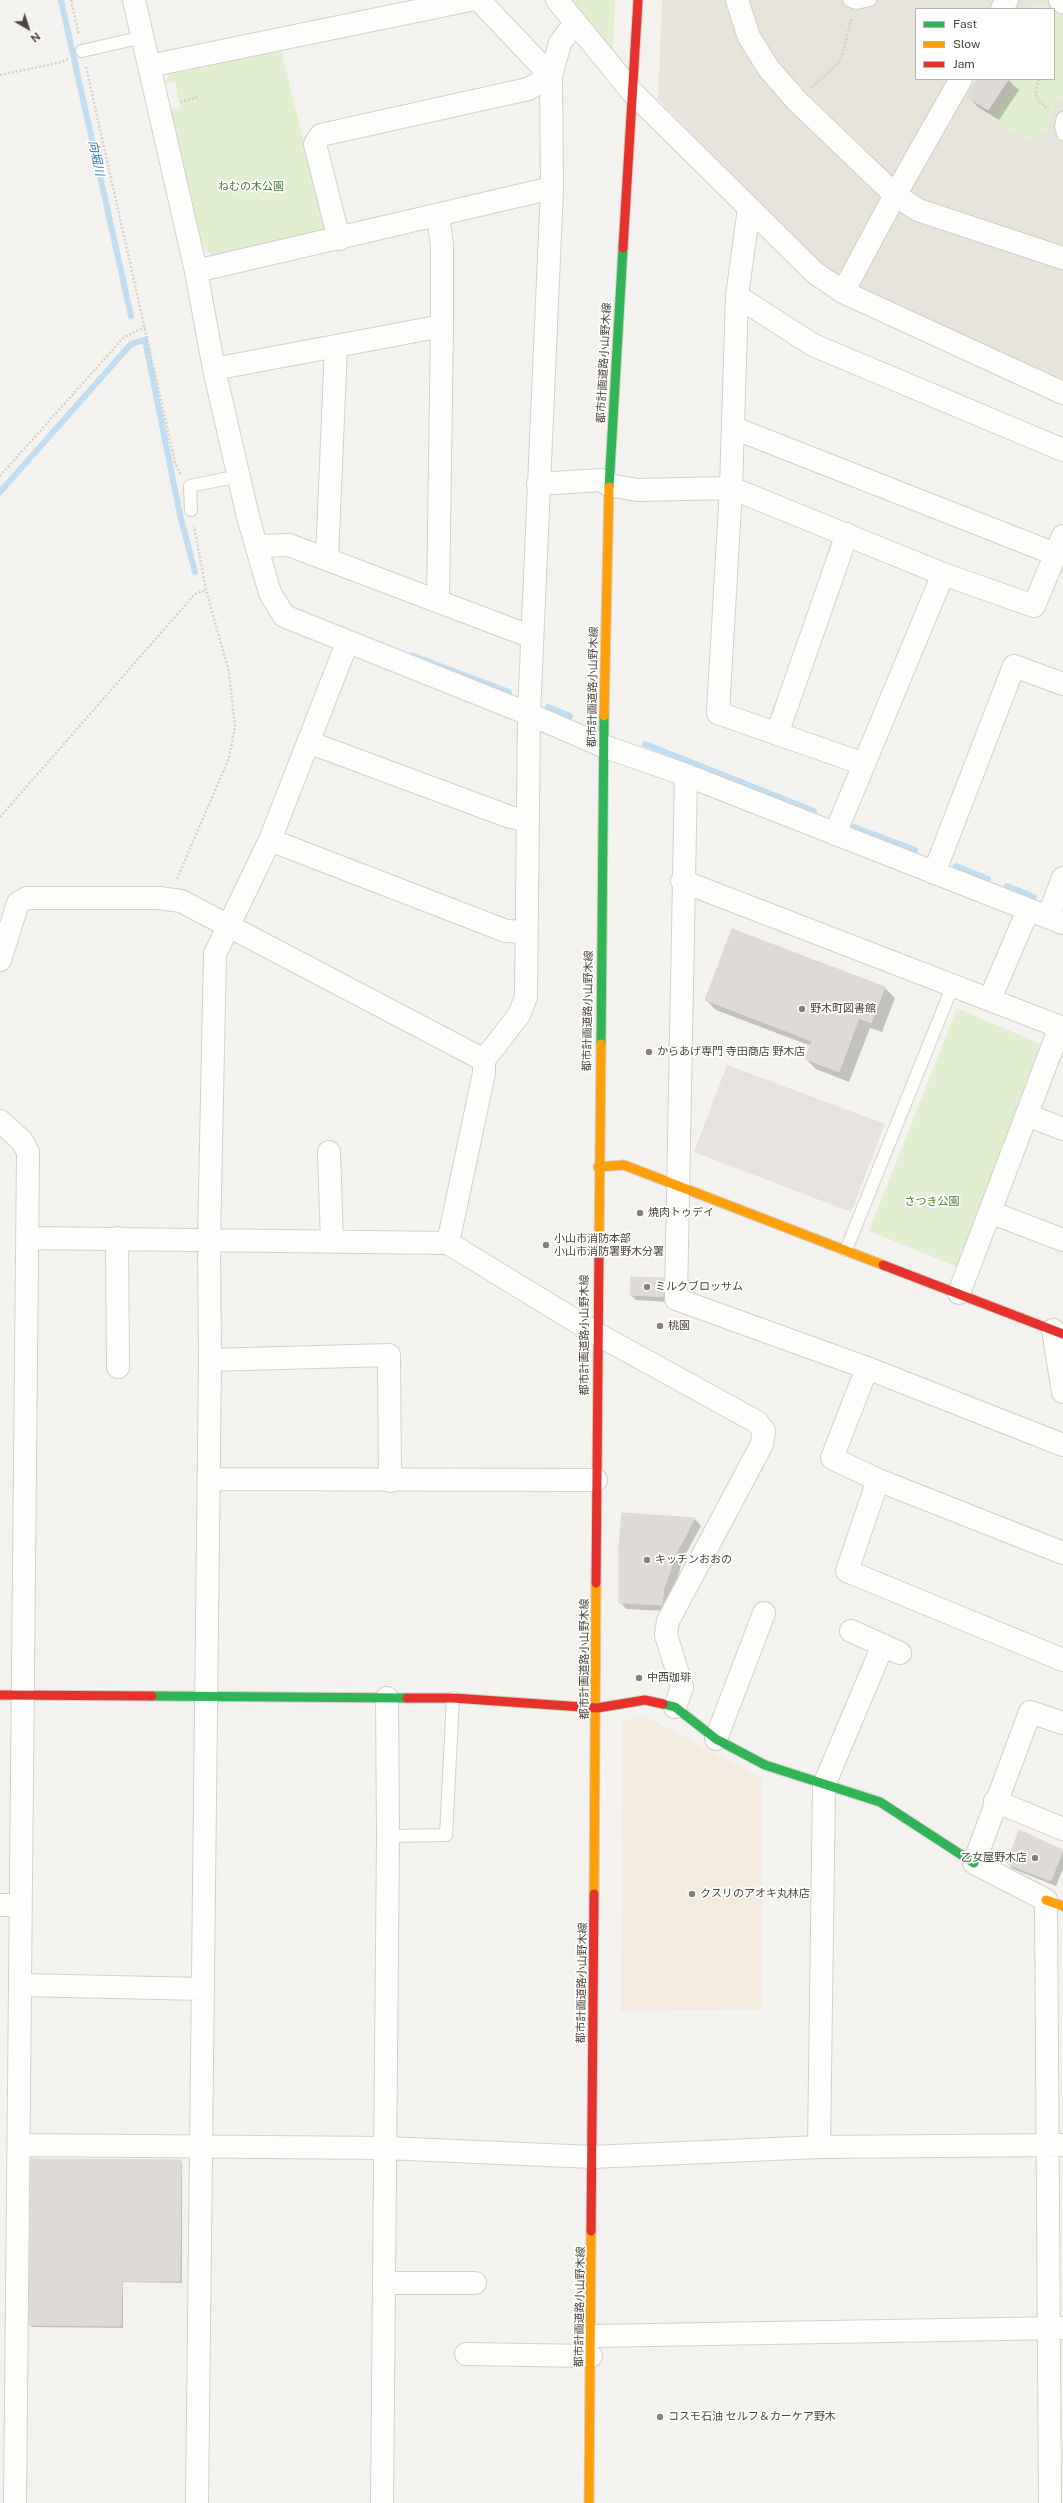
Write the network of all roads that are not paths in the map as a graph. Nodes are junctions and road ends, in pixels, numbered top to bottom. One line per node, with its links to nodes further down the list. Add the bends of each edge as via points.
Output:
1 (134, 0): 12 (street)
2 (470, 0): 14 (street)
3 (479, 0): 15 (street)
4 (557, 0): 11 (street)
5 (638, 0): 17 (street, 都市計画道路小山野木線)
6 (737, 0): 21 (street, via 749,37 769,69 796,101)
7 (870, 0): 9 (lane)
8 (1060, 0): 10 (street)
9 (853, 2)
10 (1063, 2)
11 (575, 22): 15 (street, via 560,43); 17 (street)
12 (143, 37): 13 (lane); 14 (street)
13 (82, 51)
14 (149, 66): 26 (street)
15 (551, 76): 20 (street); 24 (street, via 528,89 321,135 315,144)
16 (960, 80): 21 (street)
17 (632, 93): 22 (street); 37 (street, 都市計画道路小山野木線)
18 (1062, 119): 19 (lane)
19 (1063, 134)
20 (552, 188): 23 (street); 36 (street)
21 (895, 195): 25 (street, via 918,210); 27 (street)
22 (749, 208): 27 (street, via 815,273); 28 (street)
23 (438, 215): 24 (street); 29 (street, via 442,245)
24 (339, 238): 26 (street)
25 (1063, 258)
26 (196, 271): 31 (street)
27 (843, 292): 32 (street)
28 (737, 296): 33 (street); 34 (street, via 813,345)
29 (442, 326): 30 (street); 45 (street)
30 (336, 346): 31 (street); 43 (street)
31 (214, 370): 35 (street)
32 (1063, 393)
33 (734, 428): 38 (street); 41 (street)
34 (1063, 450)
35 (239, 476): 39 (lane, via 190,486); 42 (street)
36 (538, 484): 37 (street, via 600,480); 46 (street)
37 (609, 485): 38 (street, via 637,490); 52 (street, 都市計画道路小山野木線)
38 (731, 488): 40 (street); 50 (street, via 718,714)
39 (191, 510)
40 (847, 534): 44 (street); 50 (street)
41 (1059, 545): 44 (street, via 1034,606)
42 (257, 546): 43 (street, via 290,545); 47 (street, via 270,593 284,616)
43 (327, 559): 45 (street)
44 (943, 574): 53 (street)
45 (438, 601): 46 (street)
46 (532, 637): 49 (street)
47 (347, 643): 49 (street); 51 (street)
48 (1063, 684): 58 (street, via 1014,666)
49 (529, 714): 52 (street); 55 (street)
50 (777, 734): 53 (street)
51 (308, 742): 55 (street, via 510,817); 57 (street)
52 (603, 746): 54 (street); 73 (street, 都市計画道路小山野木線)
53 (864, 764): 56 (street)
54 (686, 775): 56 (street); 60 (street)
55 (528, 820): 63 (street)
56 (834, 834): 58 (street)
57 (270, 840): 62 (street); 63 (street, via 506,931)
58 (934, 873): 61 (street)
59 (1063, 878): 61 (street)
60 (682, 881): 65 (street); 74 (street)
61 (1046, 917): 66 (street)
62 (227, 927): 64 (street, via 181,901 168,899 27,898 18,903); 68 (street); 78 (street, via 215,954)
63 (525, 932): 68 (street, via 526,997 519,1015)
64 (0, 960)
65 (953, 985): 66 (street); 82 (lane)
66 (990, 999): 67 (street)
67 (1062, 1028): 69 (street)
68 (484, 1060): 81 (street, via 484,1073)
69 (1027, 1115): 71 (street); 75 (street)
70 (0, 1121): 76 (street, via 22,1141 28,1152)
71 (1063, 1129)
72 (329, 1152): 79 (street)
73 (598, 1167): 74 (street, via 624,1165); 85 (street, 都市計画道路小山野木線)
74 (678, 1185): 82 (street); 88 (street, via 676,1299)
75 (990, 1212): 80 (street); 83 (street)
76 (27, 1238): 77 (street); 100 (street)
77 (117, 1238): 78 (street); 87 (street)
78 (209, 1240): 79 (street); 86 (street)
79 (332, 1240): 81 (street)
80 (1063, 1240)
81 (448, 1243): 85 (street)
82 (846, 1250): 83 (street)
83 (959, 1293): 84 (street)
84 (1058, 1332): 89 (street)
85 (597, 1334): 92 (street, 都市計画道路小山野木線); 104 (street, via 758,1422 764,1431 762,1444 668,1621 666,1635 682,1687)
86 (210, 1360): 91 (street); 94 (street, via 388,1355)
87 (118, 1367)
88 (867, 1368): 90 (street); 93 (street, via 832,1458)
89 (1063, 1392)
90 (1063, 1445)
91 (209, 1479): 94 (street); 101 (street)
92 (596, 1480): 94 (street); 105 (street, 都市計画道路小山野木線)
93 (878, 1480): 95 (street); 98 (street, via 847,1571)
94 (390, 1481)
95 (1063, 1553)
96 (764, 1613): 107 (street)
97 (851, 1631): 108 (street, via 892,1649)
98 (1063, 1660)
99 (0, 1695): 100 (street)
100 (24, 1696): 101 (street); 115 (street)
101 (206, 1697): 102 (street); 117 (street)
102 (387, 1698): 103 (street); 111 (street)
103 (453, 1698): 105 (street); 111 (lane, via 446,1835)
104 (675, 1707): 105 (street, via 645,1700); 107 (street)
105 (597, 1708): 123 (street, 都市計画道路小山野木線)
106 (1063, 1723): 109 (street, via 1030,1712)
107 (716, 1739): 108 (street, via 765,1765)
108 (824, 1785): 112 (street, via 880,1802); 121 (street)
109 (995, 1801): 110 (street); 112 (street)
110 (1063, 1829)
111 (388, 1836): 122 (street)
112 (974, 1863): 113 (street)
113 (1054, 1903): 119 (street)
114 (0, 1905): 115 (street)
115 (21, 1905): 116 (street)
116 (22, 1984): 117 (street); 118 (street)
117 (203, 1989): 120 (street)
118 (20, 2145): 120 (street); 129 (street)
119 (1054, 2145): 121 (street); 126 (street)
120 (202, 2147): 122 (street); 130 (street)
121 (819, 2147): 123 (street)
122 (386, 2148): 123 (street); 124 (street)
123 (592, 2156): 127 (street, 都市計画道路小山野木線)
124 (385, 2283): 125 (street); 131 (street)
125 (475, 2283)
126 (1056, 2328): 127 (street); 133 (street)
127 (592, 2346): 128 (street); 132 (street, 都市計画道路小山野木線)
128 (466, 2354)
129 (16, 2503)
130 (198, 2503)
131 (382, 2503)
132 (589, 2503)
133 (1050, 2503)

